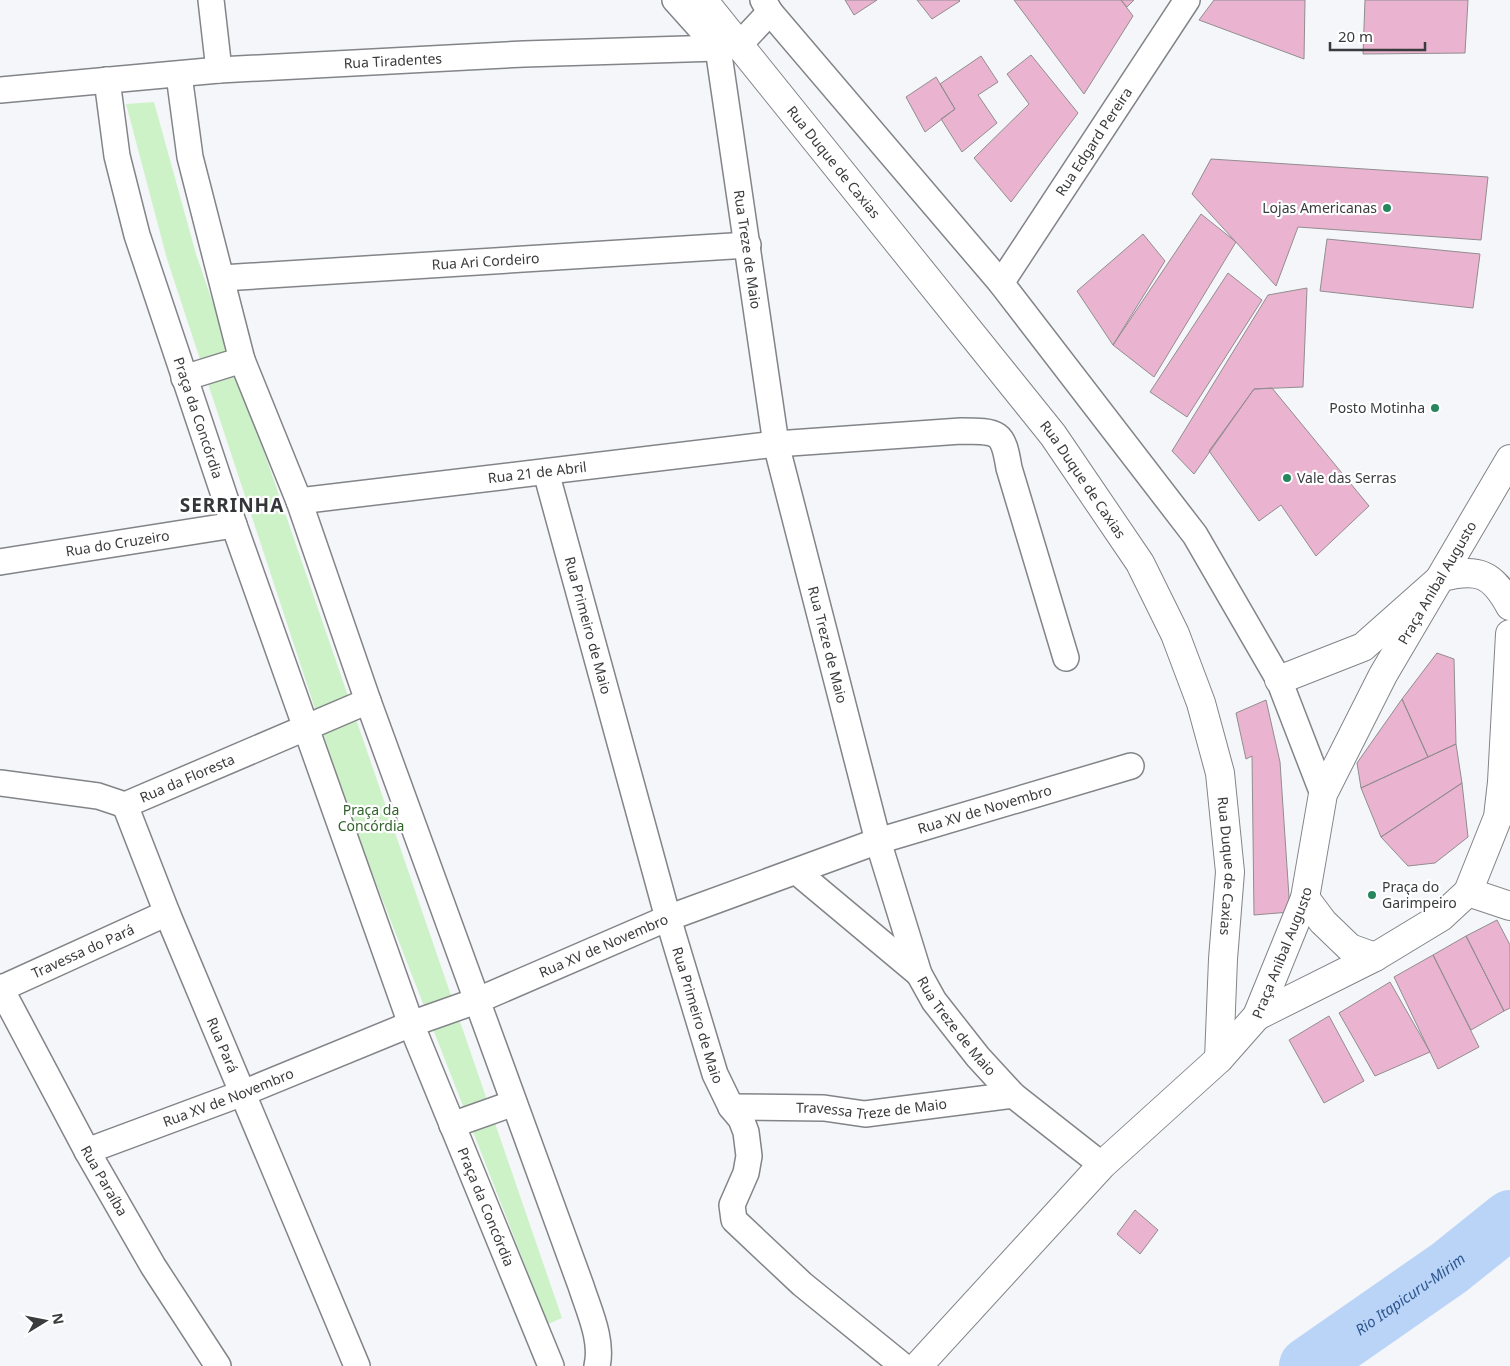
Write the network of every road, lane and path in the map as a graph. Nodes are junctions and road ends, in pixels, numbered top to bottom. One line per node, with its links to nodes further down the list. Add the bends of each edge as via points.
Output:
1 (211, 0): 7 (street)
2 (674, 0): 6 (street, Rua Duque de Caxias)
3 (703, 0): 6 (main road, Rua Duque de Caxias)
4 (1187, 0): 13 (street, Rua Edgard Pereira)
5 (767, 6): 6 (street); 13 (street)
6 (729, 47): 7 (street, Rua Tiradentes); 11 (street, Rua Treze de Maio); 46 (main road, Rua Duque de Caxias, via 1054,435 1140,563 1175,634 1201,703 1220,773 1230,872)
7 (219, 70): 8 (street, Rua Tiradentes)
8 (179, 75): 9 (street, Rua Tiradentes); 12 (street, via 190,157)
9 (107, 80): 10 (street, Rua Tiradentes); 15 (street, Praça da Concórdia, via 117,156 137,235)
10 (0, 90)
11 (748, 245): 12 (street, Rua Ari Cordeiro); 16 (street, Rua Treze de Maio)
12 (222, 278): 14 (street)
13 (1001, 283): 26 (street, via 1195,536)
14 (242, 360): 15 (street); 19 (street)
15 (184, 378): 20 (street, Praça da Concórdia)
16 (776, 444): 18 (street, Rua 21 de Abril); 25 (street, via 961,431 1000,437 1005,444 1009,468); 33 (street, Rua Treze de Maio)
17 (1510, 459): 22 (main road, Praça Anibal Augusto)
18 (546, 472): 19 (street, Rua 21 de Abril); 39 (street, Rua Primeiro de Maio)
19 (299, 501): 27 (street)
20 (234, 525): 21 (street, Rua do Cruzeiro); 28 (street, Praça da Concórdia)
21 (0, 562)
22 (1442, 577): 23 (main road, via 1458,573 1481,574 1500,588); 26 (main road, via 1363,647); 31 (main road, Praça Anibal Augusto, via 1383,675)
23 (1510, 606)
24 (1510, 634): 35 (main road, Praça Anibal Augusto, via 1498,817)
25 (1066, 658)
26 (1279, 680): 31 (street)
27 (368, 701): 28 (street, Rua da Floresta); 43 (street)
28 (306, 727): 32 (street, Rua da Floresta); 45 (street, Praça da Concórdia)
29 (1130, 766): 33 (street, Rua XV de Novembro)
30 (0, 783): 32 (street, Rua da Floresta, via 98,796)
31 (1323, 794): 36 (main road, Praça Anibal Augusto)
32 (125, 805): 38 (street, Rua Pará)
33 (878, 841): 34 (street, Rua XV de Novembro); 41 (street, Rua Treze de Maio)
34 (797, 872): 39 (street, Rua XV de Novembro); 41 (street)
35 (1468, 892): 37 (main road); 40 (main road, Praça Anibal Augusto, via 1440,917)
36 (1305, 898): 40 (main road, via 1322,922 1350,948); 44 (main road, Praça Anibal Augusto)
37 (1510, 906)
38 (167, 913): 42 (street, Travessa do Pará); 47 (street, Rua Pará)
39 (668, 918): 43 (street, Rua XV de Novembro); 50 (street, Rua Primeiro de Maio, via 715,1074)
40 (1375, 956): 44 (main road, Praça Anibal Augusto)
41 (919, 974): 48 (street, Rua Treze de Maio, via 934,1001)
42 (0, 988): 52 (street, Rua Paraíba)
43 (476, 1001): 45 (street, Rua XV de Novembro); 49 (street)
44 (1256, 1016): 46 (main road)
45 (411, 1024): 47 (street, Rua XV de Novembro); 51 (street, Praça da Concórdia)
46 (1219, 1059): 53 (main road)
47 (244, 1093): 52 (street, Rua XV de Novembro); 56 (street, Rua Pará)
48 (1013, 1095): 50 (street, Travessa Treze de Maio, via 865,1114 824,1108); 53 (street, Rua Treze de Maio)
49 (514, 1103): 51 (street); 54 (street, via 581,1286 596,1336)
50 (731, 1107): 58 (street, Rua Primeiro de Maio, via 746,1132 749,1156 746,1173 732,1205 734,1220 802,1284)
51 (452, 1125): 57 (street, Praça da Concórdia)
52 (87, 1151): 55 (street, Rua Paraíba, via 153,1266)
53 (1102, 1165): 59 (main road)
54 (593, 1363)
55 (218, 1366)
56 (356, 1366)
57 (551, 1366)
58 (903, 1366)
59 (918, 1366)

